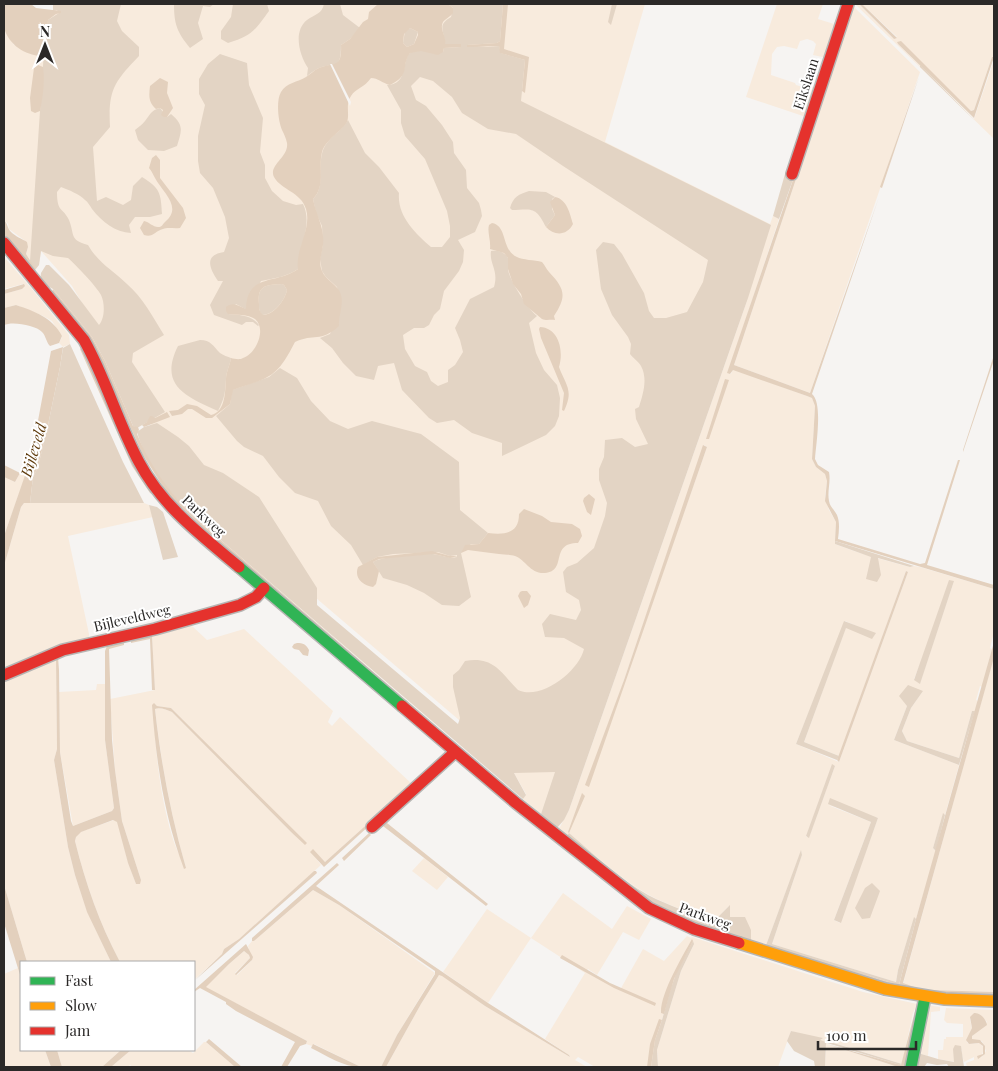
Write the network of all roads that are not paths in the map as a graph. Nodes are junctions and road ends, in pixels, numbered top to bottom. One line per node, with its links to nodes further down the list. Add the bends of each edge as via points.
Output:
1 (848, 4): 2 (street, Eikslaan)
2 (792, 174)
3 (4, 243): 4 (street, Parkweg, via 84,340 139,462 154,486 194,529)
4 (264, 588): 5 (street, Bijleveldweg, via 256,597 240,605 63,650); 6 (street, Parkweg)
5 (4, 675)
6 (455, 752): 7 (street); 8 (street, Parkweg, via 604,874 666,917 828,972)
7 (372, 827)
8 (925, 997): 9 (street, Parkweg); 10 (street)
9 (994, 1001)
10 (911, 1067)

